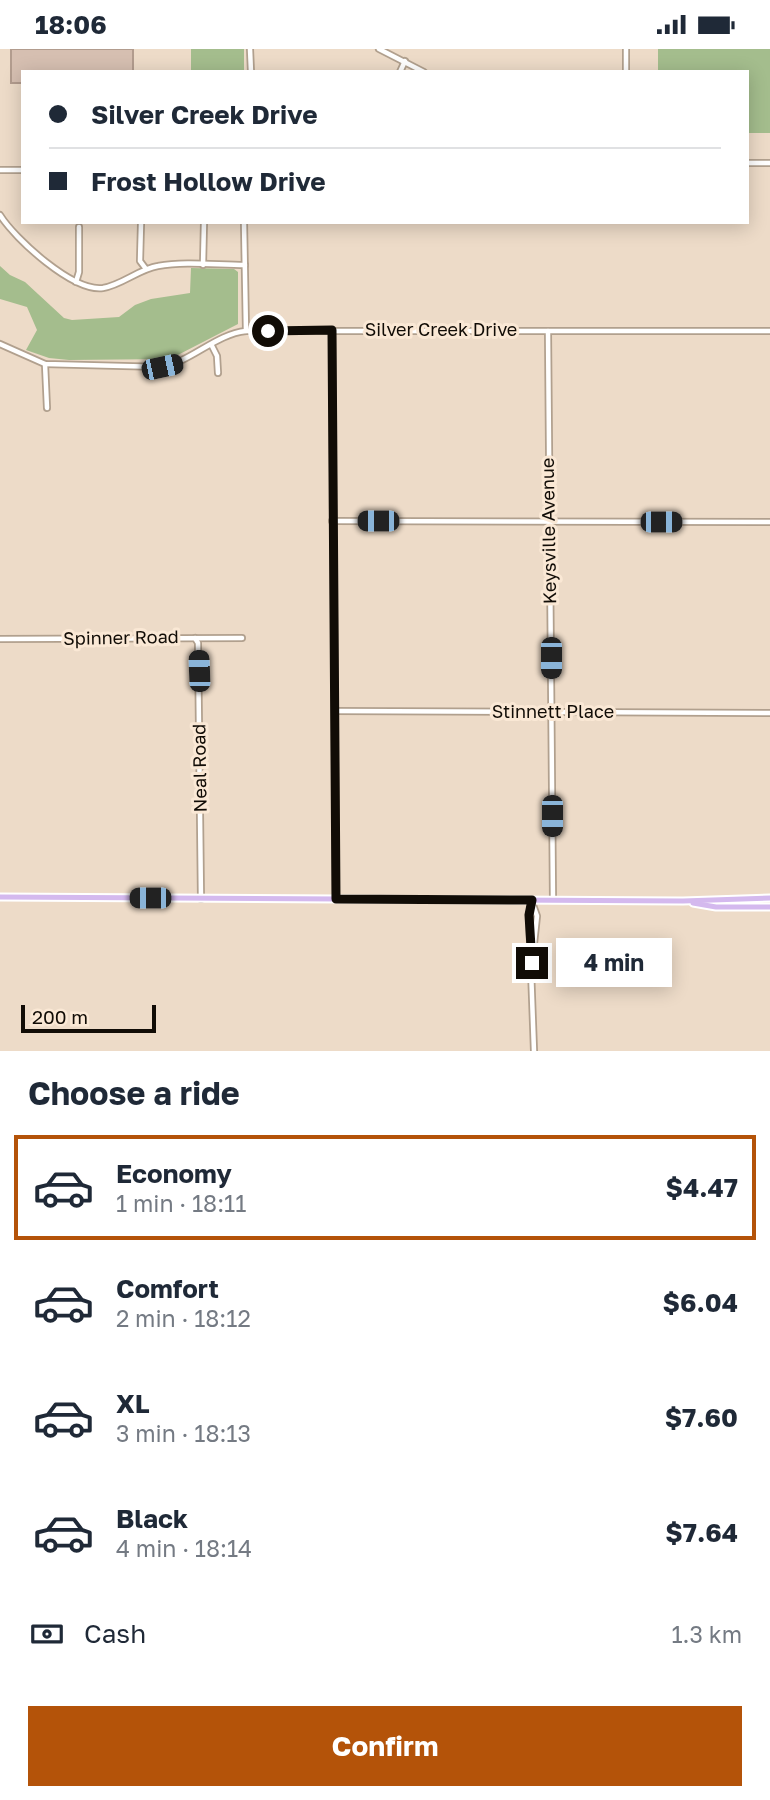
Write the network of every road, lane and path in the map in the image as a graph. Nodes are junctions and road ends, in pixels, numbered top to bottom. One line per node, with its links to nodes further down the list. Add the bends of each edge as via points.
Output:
1 (250, 49): 5 (street)
2 (379, 49): 4 (street)
3 (626, 49): 8 (street)
4 (405, 61): 6 (street); 7 (street)
5 (251, 70)
6 (401, 70)
7 (421, 70)
8 (626, 70)
9 (749, 163): 10 (street)
10 (770, 163)
11 (0, 170): 12 (street)
12 (21, 170)
13 (0, 215): 21 (street, via 23,243)
14 (141, 224): 20 (street, via 141,261)
15 (204, 224): 18 (street)
16 (244, 224): 19 (street)
17 (79, 227): 21 (street)
18 (203, 265): 19 (street); 20 (street)
19 (245, 265): 23 (street)
20 (146, 269): 21 (street, via 104,288)
21 (76, 282)
22 (332, 330): 23 (street, Silver Creek Drive); 24 (street, Silver Creek Drive); 31 (street)
23 (246, 331): 27 (street, Silver Creek Drive)
24 (548, 331): 25 (street, Silver Creek Drive); 32 (street, Keysville Avenue)
25 (770, 331)
26 (0, 344): 28 (street, Silver Creek Drive)
27 (212, 346): 28 (street, Silver Creek Drive, via 176,365 162,367); 29 (street)
28 (45, 365): 30 (street)
29 (219, 373)
30 (47, 408)
31 (332, 521): 32 (street); 37 (street)
32 (550, 522): 33 (street); 38 (street, Keysville Avenue)
33 (770, 522)
34 (195, 638): 35 (street, Spinner Road); 36 (street, Spinner Road); 42 (street, Neal Road, via 200,690)
35 (242, 638)
36 (0, 639)
37 (335, 711): 38 (street, Stinnett Place); 43 (street)
38 (551, 712): 39 (street, Stinnett Place); 45 (street, Keysville Avenue)
39 (770, 713)
40 (0, 897): 42 (main road)
41 (770, 898): 46 (main road)
42 (201, 899): 43 (main road)
43 (336, 899): 44 (main road)
44 (532, 900): 45 (main road); 48 (street, via 537,916 532,963)
45 (553, 900): 46 (main road)
46 (683, 901): 47 (main road, via 716,907)
47 (770, 907)
48 (534, 1051)

